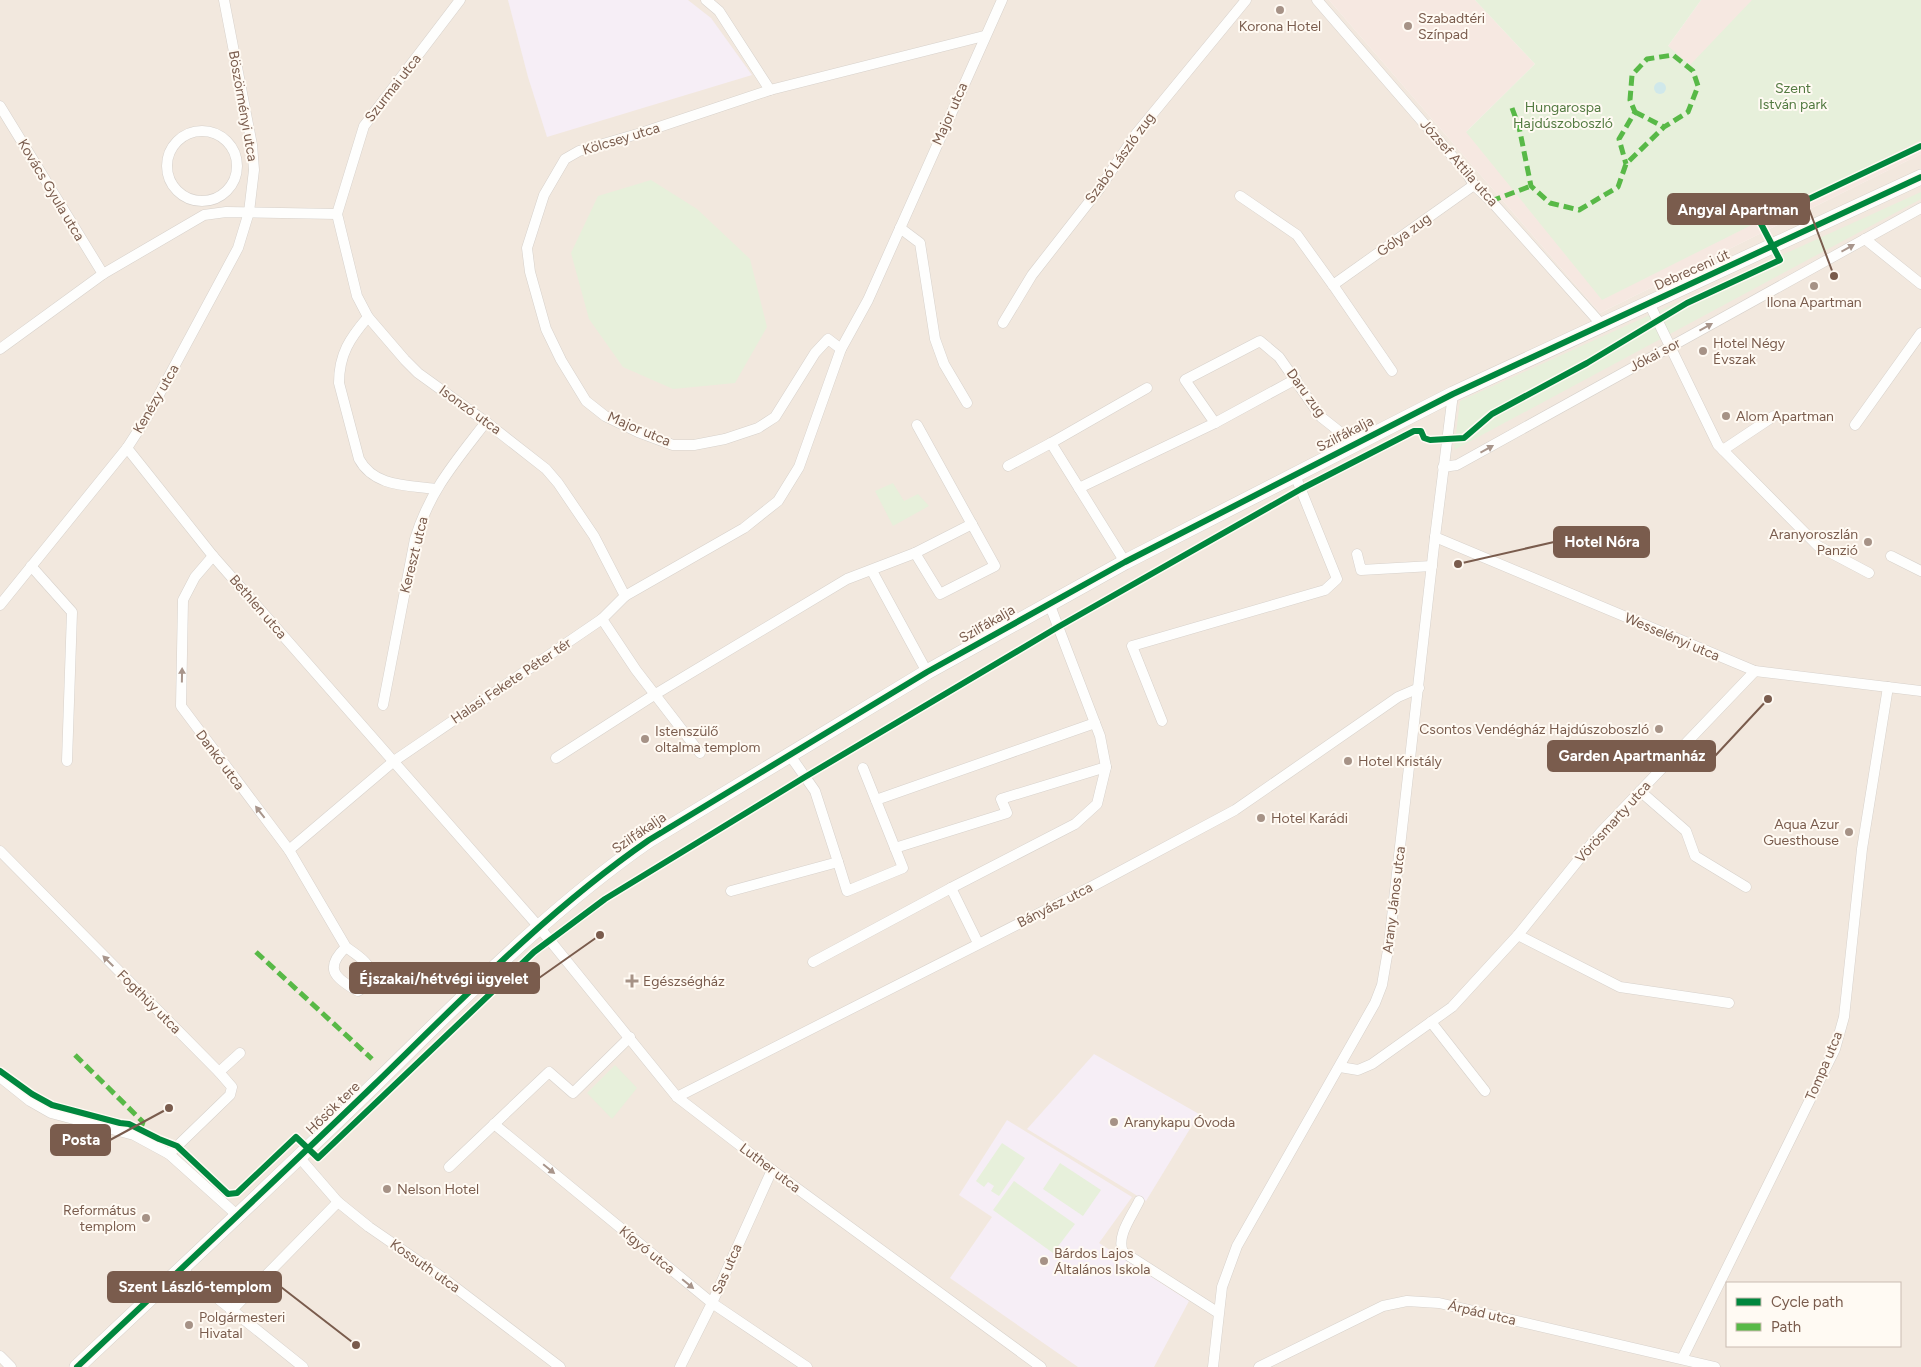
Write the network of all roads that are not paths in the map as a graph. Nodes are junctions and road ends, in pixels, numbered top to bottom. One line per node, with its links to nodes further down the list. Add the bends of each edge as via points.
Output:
1 (224, 0): 15 (street, Böszörményi utca, via 252,145 254,170)
2 (460, 0): 16 (street, Szurmai utca, via 364,126)
3 (706, 0): 8 (street, via 719,11)
4 (1002, 0): 7 (street, Major utca)
5 (1246, 0): 26 (street, Szabó László zug, via 1136,134 1100,188 1032,275)
6 (1317, 0): 11 (street, József Attila utca)
7 (984, 36): 8 (street, Kölcsey utca); 18 (street, Major utca)
8 (770, 90): 20 (street, Kölcsey utca, via 579,151 565,159 544,195)
9 (0, 106): 21 (street, Kovács Gyula utca)
10 (1921, 177): 24 (street, Debreceni út)
11 (1474, 185): 23 (street, Gólya zug); 27 (street, József Attila utca)
12 (1240, 196): 23 (street, via 1297,235)
13 (202, 200): 13 (street, via 184,196 175,188 166,166 174,144 189,133 201,131 212,132 226,141 233,149 236,165 235,176 226,190); 17 (street)
14 (1921, 208): 19 (street, Jókai sor)
15 (249, 212): 16 (street); 17 (street); 45 (street, Kenézy utca, via 229,267)
16 (337, 214): 25 (street, Isonzó utca, via 357,296)
17 (204, 216): 21 (street)
18 (900, 228): 31 (street, Major utca); 37 (street, via 920,243 934,339 944,364)
19 (1866, 239): 22 (street); 29 (street, Jókai sor, one-way to 19)
20 (527, 248): 31 (street, Major utca, via 530,272 546,329 560,360 586,401 605,416 673,445 725,439 758,428 775,417 828,339)
21 (103, 274): 30 (street)
22 (1921, 284)
23 (1334, 285): 32 (street)
24 (1649, 303): 27 (street, Debreceni út); 29 (street)
25 (368, 317): 39 (street, Isonzó utca, via 418,372); 50 (street, via 348,343 339,371 359,459 364,469 382,481)
26 (1003, 323)
27 (1602, 325): 34 (street, Debreceni út)
28 (1921, 333): 42 (street)
29 (1669, 348): 46 (street); 48 (street, Jókai sor, one-way to 29, via 1462,463)
30 (0, 349)
31 (842, 349): 64 (street, Major utca, via 799,467 778,501 744,528)
32 (1392, 371)
33 (1296, 379): 40 (street); 40 (street, Daru zug, via 1279,357 1260,341 1185,380); 44 (street, Daru zug, via 1321,417)
34 (1472, 385): 36 (street, Szilfákalja)
35 (1146, 388): 43 (street)
36 (1453, 394): 44 (street, Szilfákalja); 48 (street, Arany János utca)
37 (967, 403)
38 (1774, 416): 46 (street)
39 (486, 422): 50 (street, Kereszt utca); 64 (street, Isonzó utca, via 533,457 558,483 594,536)
40 (1215, 423): 51 (street)
41 (917, 425): 52 (street)
42 (1855, 425)
43 (1051, 444): 47 (street); 51 (street)
44 (1354, 444): 49 (street, Szilfákalja)
45 (127, 448): 56 (street, Bethlen utca); 59 (street, Kenézy utca)
46 (1723, 450): 63 (street, via 1818,546)
47 (1008, 466)
48 (1443, 467): 53 (street, Arany János utca)
49 (1295, 475): 58 (street, Szilfákalja); 75 (street, via 1337,579 1325,590 1132,646)
50 (435, 488): 74 (street, Kereszt utca, via 415,539)
51 (1079, 488): 58 (street)
52 (972, 524): 54 (street); 54 (street, via 996,566 940,594)
53 (1434, 537): 60 (street, Arany János utca); 68 (street, Wesselényi utca)
54 (915, 553): 61 (street)
55 (1357, 554): 60 (street, via 1361,570)
56 (213, 556): 81 (street, Bethlen utca); 87 (street, Dankó utca, one-way to 56, via 181,706 184,600 195,577)
57 (1891, 556): 62 (street)
58 (1125, 562): 65 (street, Szilfákalja)
59 (31, 566): 66 (street, Kenézy utca); 80 (street, via 72,612)
60 (1432, 566): 71 (street, Arany János utca)
61 (872, 571): 69 (street); 73 (street, via 847,579)
62 (1921, 571)
63 (1869, 573)
64 (625, 596): 67 (street, Halasi Fekete Péter tér)
65 (1049, 603): 69 (street, Szilfákalja); 76 (street)
66 (0, 605)
67 (602, 619): 73 (street); 81 (street, Halasi Fekete Péter tér)
68 (1755, 671): 70 (street, Wesselényi utca); 84 (street, Vörösmarty utca)
69 (927, 672): 78 (street, Szilfákalja)
70 (1888, 687): 72 (street, Wesselényi utca); 120 (street, Tompa utca, via 1862,849 1844,1018 1835,1049)
71 (1419, 688): 95 (street, Bányász utca, via 1398,697 1235,810); 102 (street, Arany János utca, via 1386,966 1375,1003)
72 (1921, 691)
73 (654, 695): 77 (street); 79 (street)
74 (383, 705)
75 (1162, 721)
76 (1095, 723): 82 (street); 85 (street)
77 (700, 753)
78 (790, 754): 89 (street, via 814,791); 93 (street, Szilfákalja, via 649,840)
79 (556, 758)
80 (67, 761)
81 (394, 761): 87 (street); 93 (street, Bethlen utca)
82 (1106, 767): 86 (street, via 1002,799 1007,813); 91 (street, via 1097,804 1075,824)
83 (862, 768): 85 (street)
84 (1640, 791): 90 (street, via 1686,831 1695,856); 94 (street, Vörösmarty utca, via 1600,832)
85 (876, 800): 86 (street)
86 (895, 848): 89 (street, via 903,868 847,891)
87 (290, 850): 96 (street, Dankó utca)
88 (0, 851): 103 (street, Fogthüy utca, one-way to 88)
89 (838, 862): 92 (street)
90 (1746, 887)
91 (951, 888): 95 (street); 97 (street)
92 (731, 891)
93 (539, 927): 100 (street, Luther utca); 109 (street, Hősök tere)
94 (1518, 935): 98 (street, via 1620,987); 99 (street, Vörösmarty utca, via 1452,1007)
95 (978, 943): 106 (street, Bányász utca)
96 (346, 947)
97 (813, 962)
98 (1729, 1003)
99 (1431, 1022): 102 (street, Vörösmarty utca, via 1372,1064 1358,1070); 105 (street)
100 (630, 1037): 106 (street, Luther utca); 107 (street, via 573,1093 549,1072)
101 (240, 1053): 103 (street)
102 (1340, 1067): 118 (street, Arany János utca, via 1237,1246)
103 (218, 1071): 108 (street, Fogthüy utca, via 232,1087 230,1094)
104 (0, 1077): 108 (street, via 51,1113 134,1135)
105 (1485, 1091)
106 (677, 1097): 111 (street, Luther utca)
107 (494, 1124): 110 (street); 116 (street, Kígyó utca, one-way to 116)
108 (169, 1154): 114 (street)
109 (299, 1157): 112 (street, Kossuth utca); 114 (street, Hősök tere)
110 (450, 1167)
111 (772, 1170): 116 (street, Sas utca); 127 (street, Luther utca)
112 (338, 1202): 117 (street); 124 (street, Kossuth utca)
113 (1140, 1202): 118 (street, via 1123,1234 1123,1252)
114 (236, 1215): 115 (street, Hősök tere)
115 (181, 1268): 117 (street); 122 (street, Hősök tere)
116 (712, 1303): 125 (street, Sas utca); 126 (street, Kígyó utca)
117 (231, 1310): 123 (street)
118 (1217, 1312): 128 (street, Arany János utca)
119 (0, 1356): 121 (street)
120 (1682, 1359): 129 (street, Árpád utca, via 1419,1300 1383,1306); 130 (street, Árpád utca)
121 (11, 1367)
122 (77, 1367)
123 (304, 1367)
124 (560, 1367)
125 (680, 1367)
126 (807, 1367)
127 (1041, 1367)
128 (1213, 1367)
129 (1259, 1367)
130 (1715, 1367)

